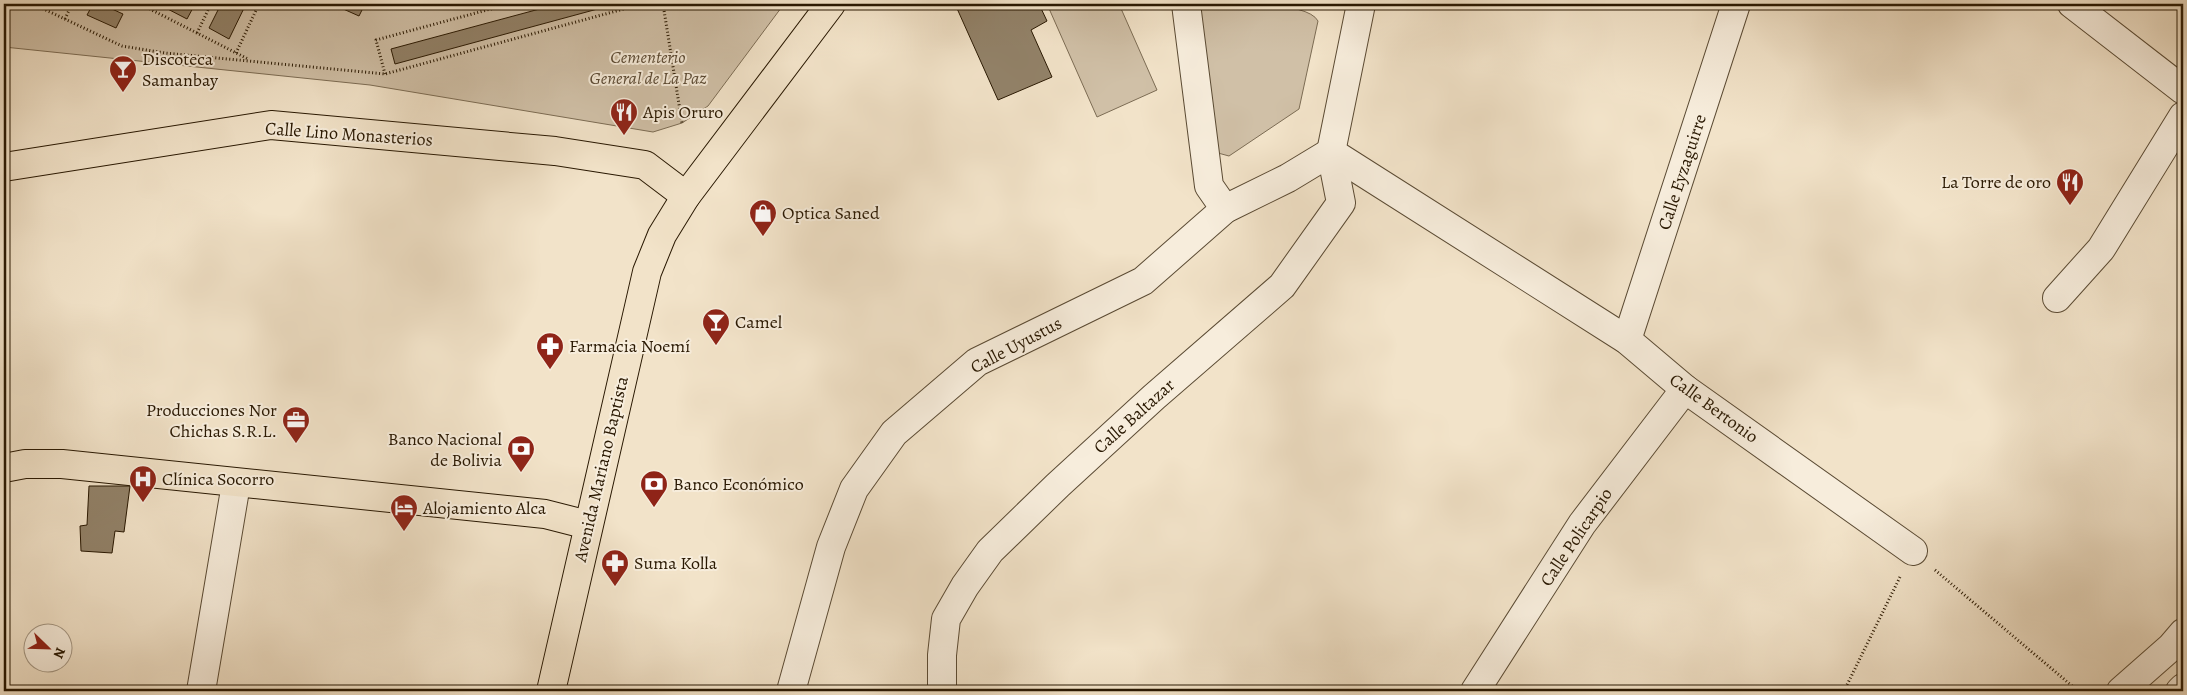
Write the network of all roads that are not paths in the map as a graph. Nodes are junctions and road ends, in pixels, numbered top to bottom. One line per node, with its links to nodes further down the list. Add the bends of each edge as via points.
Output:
1 (831, 4): 10 (main road, Avenida Mariano Baptista)
2 (1186, 4): 11 (street, via 1209,186)
3 (1361, 4): 8 (street)
4 (1736, 4): 13 (street, Calle Eyzaguirre)
5 (2072, 4): 6 (street)
6 (2183, 90)
7 (2183, 116): 12 (street, via 2101,249)
8 (1331, 152): 11 (street, Calle Uyustus, via 1288,178); 13 (street, Calle Bertonio); 24 (street, Calle Baltazar, via 1341,203 1282,286 1058,485 990,552 965,586 946,619)
9 (4, 167): 10 (main road, Calle Lino Monasterios, via 271,125 555,151 645,165)
10 (686, 196): 17 (main road, Avenida Mariano Baptista, via 662,235 647,272)
11 (1224, 209): 23 (street, Calle Uyustus, via 1143,281 977,362 894,433 854,489 831,547)
12 (2056, 298)
13 (1628, 340): 14 (street, Calle Bertonio)
14 (1685, 389): 18 (street, Calle Bertonio); 25 (street, Calle Policarpio, via 1582,524)
15 (4, 468): 16 (main road, via 25,464 62,464)
16 (236, 484): 17 (main road, via 545,514); 21 (street)
17 (588, 526): 22 (main road, Avenida Mariano Baptista)
18 (1913, 551)
19 (2183, 633): 26 (street)
20 (2183, 688): 27 (street)
21 (201, 691)
22 (551, 691)
23 (791, 691)
24 (942, 691)
25 (1476, 691)
26 (2121, 691)
27 (2180, 691)

